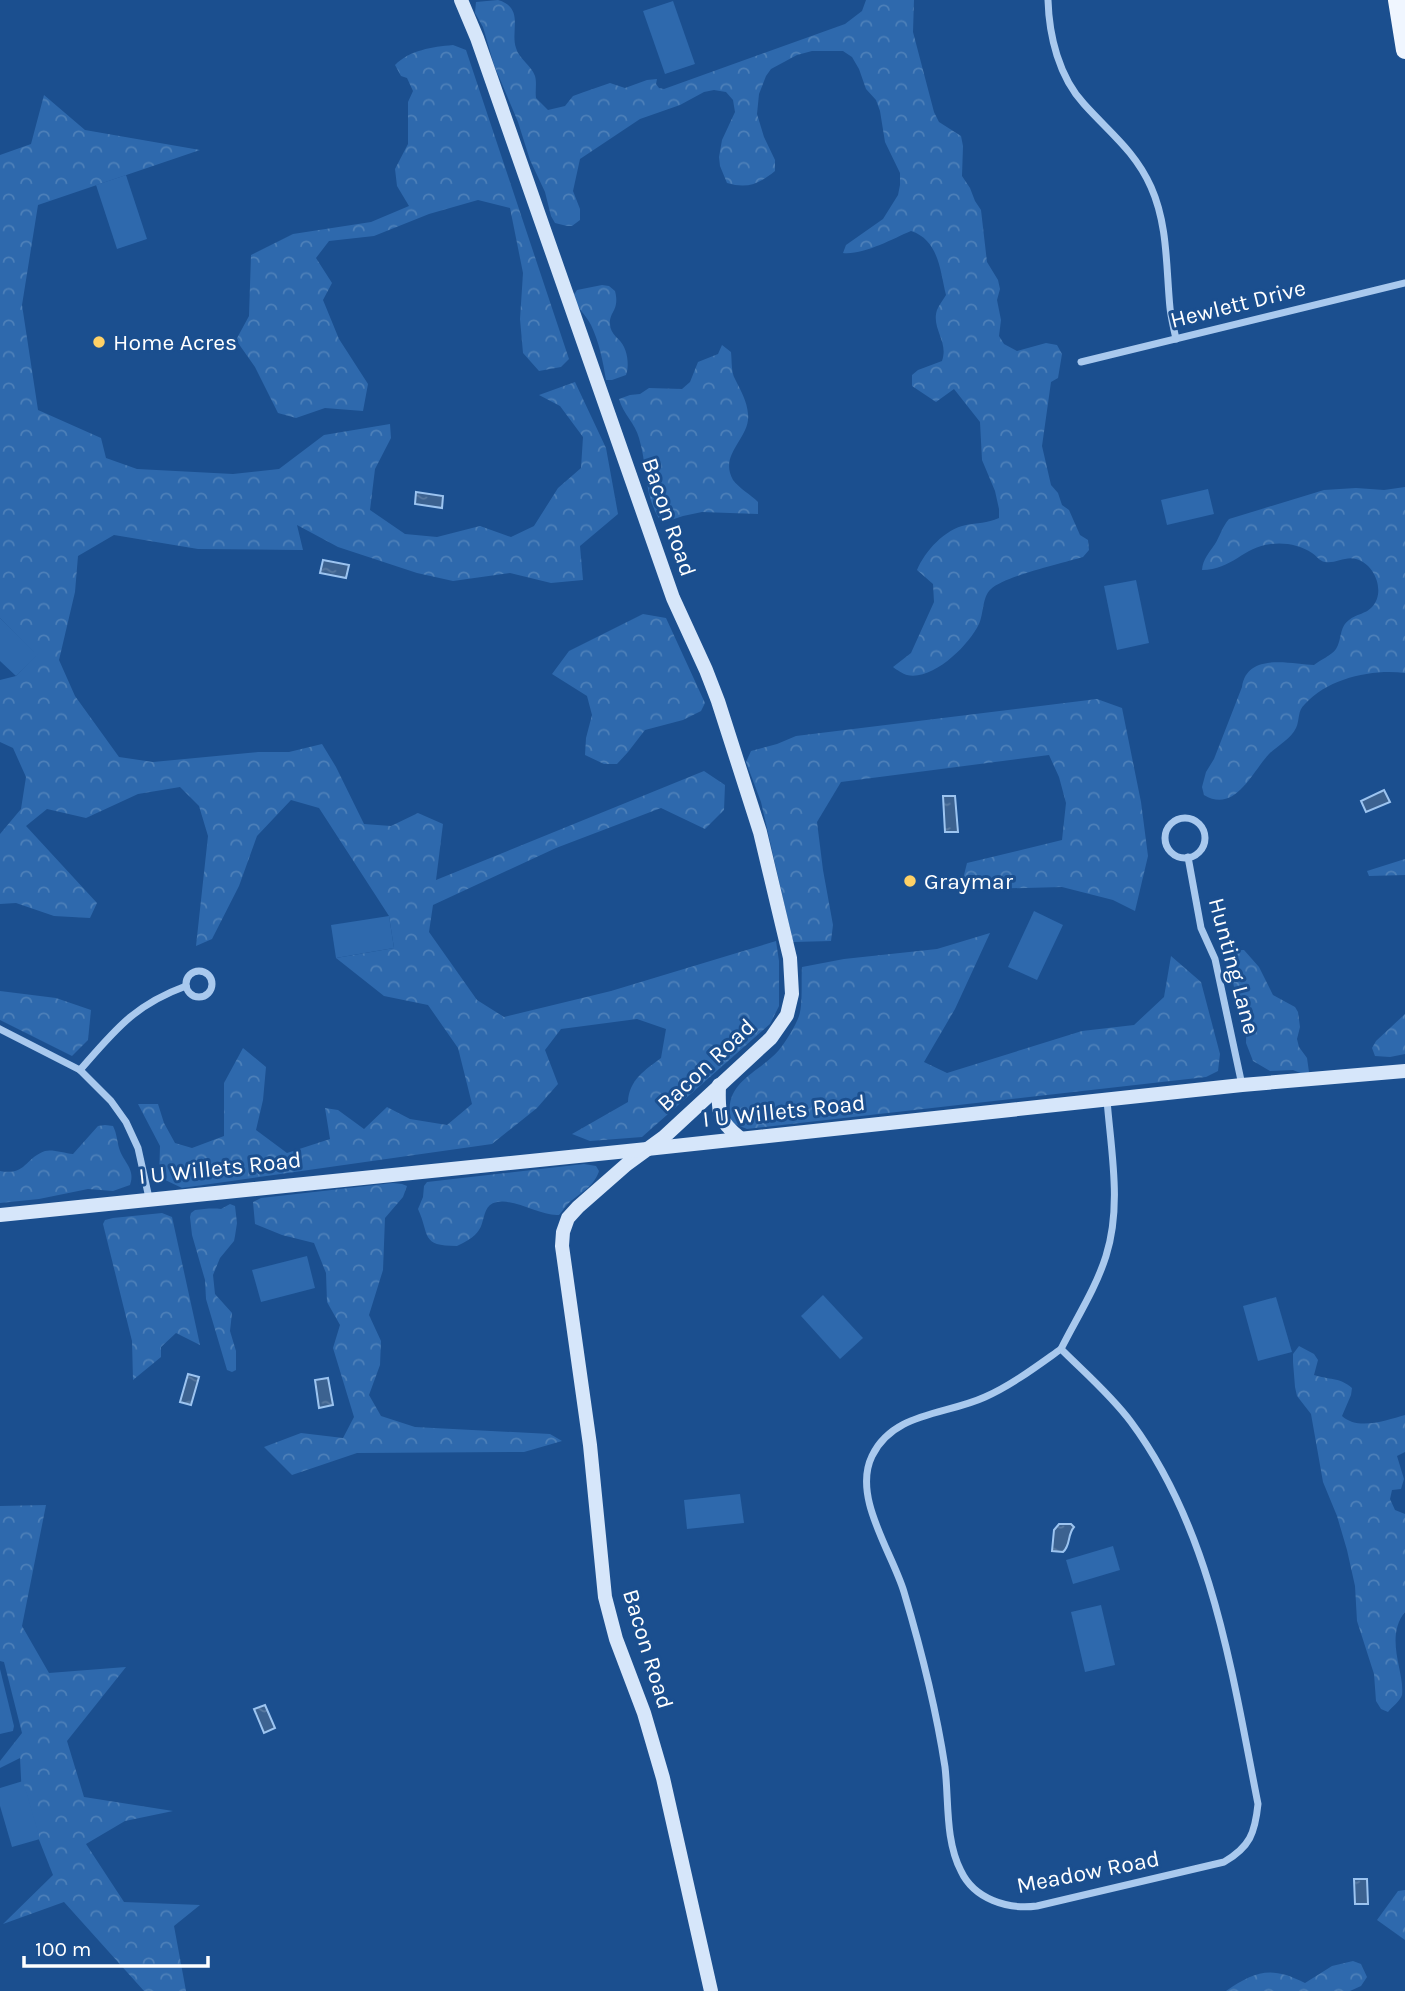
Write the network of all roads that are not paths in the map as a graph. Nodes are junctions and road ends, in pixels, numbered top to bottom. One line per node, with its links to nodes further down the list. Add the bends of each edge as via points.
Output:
1 (461, 0): 13 (street, Bacon Road, via 673,598 718,701 774,883 790,958 792,994 787,1015 771,1038)
2 (1048, 0): 6 (street, via 1051,32 1066,78 1082,102 1130,152 1152,187 1163,229)
3 (1397, 0): 4 (main road)
4 (1405, 50)
5 (1405, 282): 6 (street, Hewlett Drive)
6 (1176, 339): 7 (street, Hewlett Drive)
7 (1081, 362)
8 (1188, 858): 8 (street, via 1202,848 1205,837 1197,822 1187,818 1169,826 1166,845 1175,855); 14 (street, Hunting Lane, via 1201,928 1215,959)
9 (186, 986): 11 (street, via 157,997 130,1016)
10 (0, 1029): 11 (street)
11 (80, 1070): 18 (street, via 126,1122 138,1148)
12 (1405, 1071): 14 (street, I U Willets Road)
13 (719, 1085): 16 (street, via 720,1115); 17 (street, Bacon Road)
14 (1242, 1085): 15 (street, I U Willets Road)
15 (1107, 1099): 16 (street, I U Willets Road); 20 (street, Meadow Road, via 1115,1194 1112,1230 1098,1277)
16 (740, 1138): 17 (street, I U Willets Road)
17 (647, 1149): 18 (street, I U Willets Road); 21 (street, Bacon Road, via 568,1218 562,1246 590,1445 605,1597 663,1778)
18 (149, 1198): 19 (street, I U Willets Road)
19 (0, 1214)
20 (1061, 1349): 20 (street, Meadow Road, via 984,1398 898,1426 872,1455 867,1469 870,1507 903,1589 931,1693 945,1766 953,1850 971,1886 1009,1907 1022,1908 1224,1862 1248,1843 1258,1804 1230,1662 1189,1524 1170,1483 1131,1422)
21 (711, 1991)

